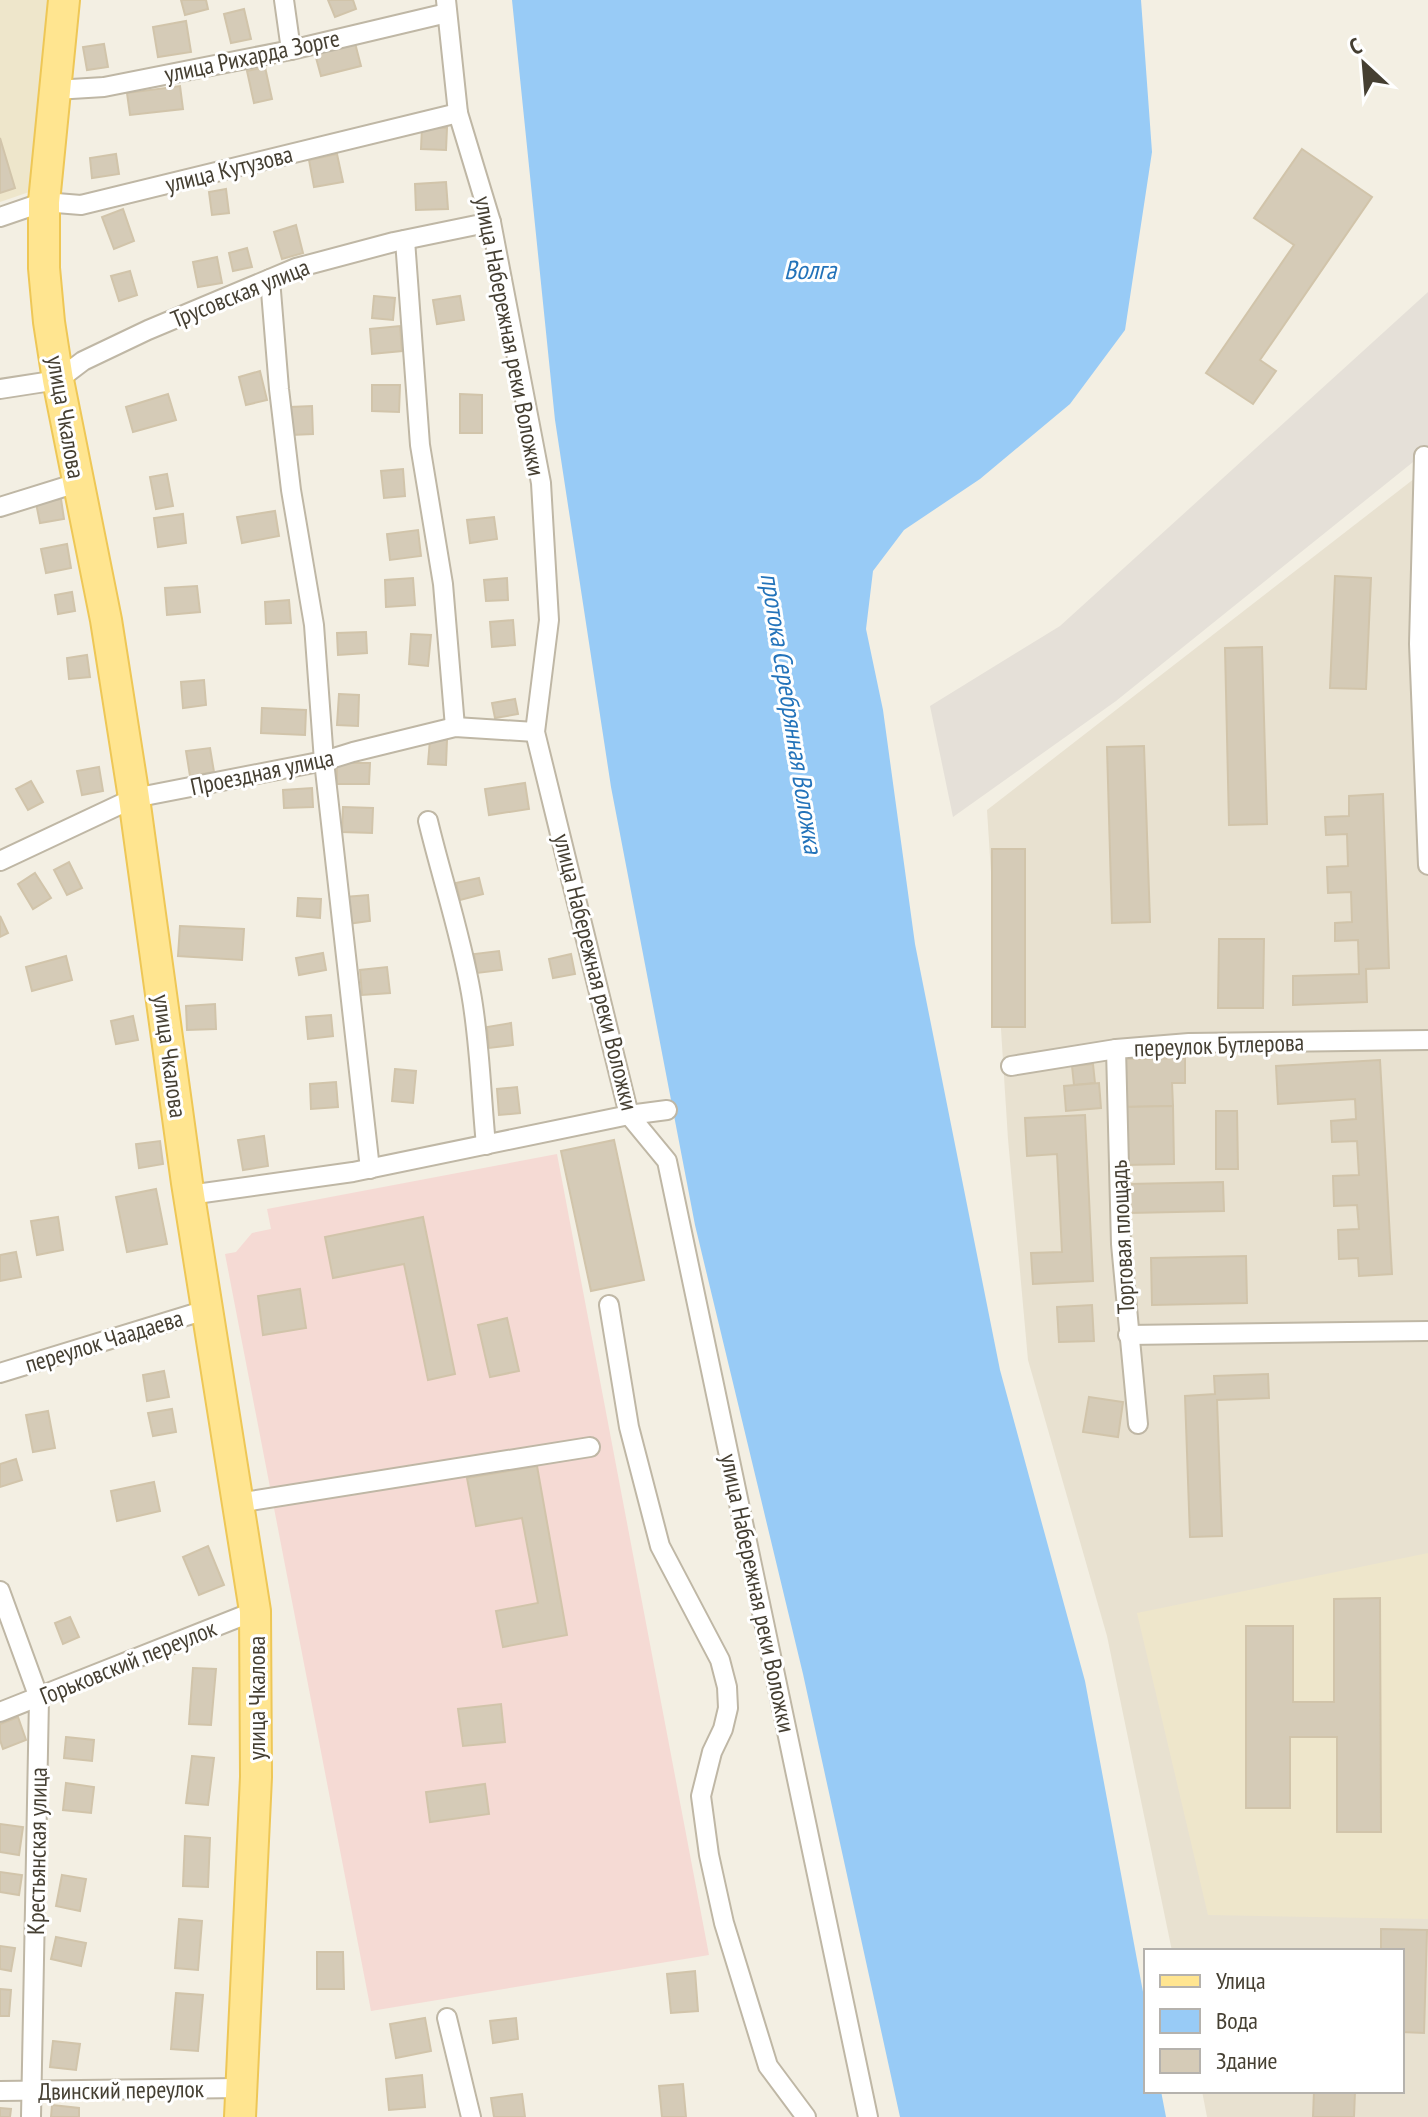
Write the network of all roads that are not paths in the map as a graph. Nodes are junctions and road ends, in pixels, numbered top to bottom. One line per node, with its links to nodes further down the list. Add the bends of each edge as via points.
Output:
1 (64, 0): 5 (main road, улица Чкалова)
2 (284, 0): 4 (street)
3 (447, 6): 4 (street, улица Рихарда Зорге); 6 (street, улица Набережная реки Воложки)
4 (291, 50): 5 (street, улица Рихарда Зорге, via 104,87)
5 (55, 90): 7 (main road, улица Чкалова)
6 (458, 113): 7 (street, улица Кутузова, via 81,205); 9 (street, улица Набережная реки Воложки)
7 (44, 202): 8 (street, улица Кутузова); 12 (main road, улица Чкалова, via 44,268)
8 (0, 217)
9 (491, 222): 10 (street, Трусовская улица); 18 (street, улица Набережная реки Воложки, via 541,483 549,620)
10 (405, 240): 11 (street, Трусовская улица); 17 (street, via 420,445 443,584)
11 (270, 279): 12 (street, Трусовская улица, via 148,330 83,361); 19 (street, via 291,490 314,625)
12 (58, 380): 13 (street, Трусовская улица); 15 (main road, улица Чкалова)
13 (0, 389)
14 (1424, 456): 23 (street, via 1419,644)
15 (77, 483): 16 (street); 20 (main road, улица Чкалова, via 106,620)
16 (0, 507)
17 (455, 727): 18 (street, Проездная улица); 19 (street, Проездная улица)
18 (535, 732): 28 (street, улица Набережная реки Воложки)
19 (324, 761): 20 (street, Проездная улица); 30 (street)
20 (134, 798): 22 (street, Проездная улица); 31 (main road, улица Чкалова)
21 (428, 821): 29 (street, via 472,995)
22 (0, 861)
23 (1428, 865)
24 (1428, 1040): 25 (street, переулок Бутлерова)
25 (1116, 1049): 26 (street, переулок Бутлерова); 35 (street, Торговая площадь)
26 (1011, 1066)
27 (667, 1110): 28 (street)
28 (629, 1115): 29 (street); 51 (street, улица Набережная реки Воложки, via 667,1161)
29 (486, 1145): 30 (street)
30 (370, 1169): 31 (street)
31 (189, 1195): 33 (main road, улица Чкалова)
32 (609, 1305): 50 (street, via 629,1427 660,1546 720,1660 727,1687 723,1729 701,1796 724,1923 768,2066)
33 (209, 1309): 36 (street, переулок Чаадаева); 39 (main road, улица Чкалова)
34 (1428, 1331): 35 (street)
35 (1128, 1335): 37 (street, Торговая площадь)
36 (0, 1373)
37 (1138, 1424)
38 (590, 1447): 39 (street)
39 (238, 1503): 41 (main road, улица Чкалова)
40 (0, 1591): 42 (street, Крестьянская улица)
41 (255, 1611): 42 (street, Горьковский переулок); 47 (main road, улица Чкалова, via 256,1777)
42 (39, 1698): 43 (street, Горьковский переулок); 46 (street, Крестьянская улица)
43 (0, 1712)
44 (447, 2018): 49 (street)
45 (0, 2091): 46 (street, Двинский переулок)
46 (32, 2091): 47 (street, Двинский переулок); 48 (street, Крестьянская улица)
47 (240, 2102)
48 (31, 2117)
49 (471, 2117)
50 (806, 2117)
51 (868, 2117)

